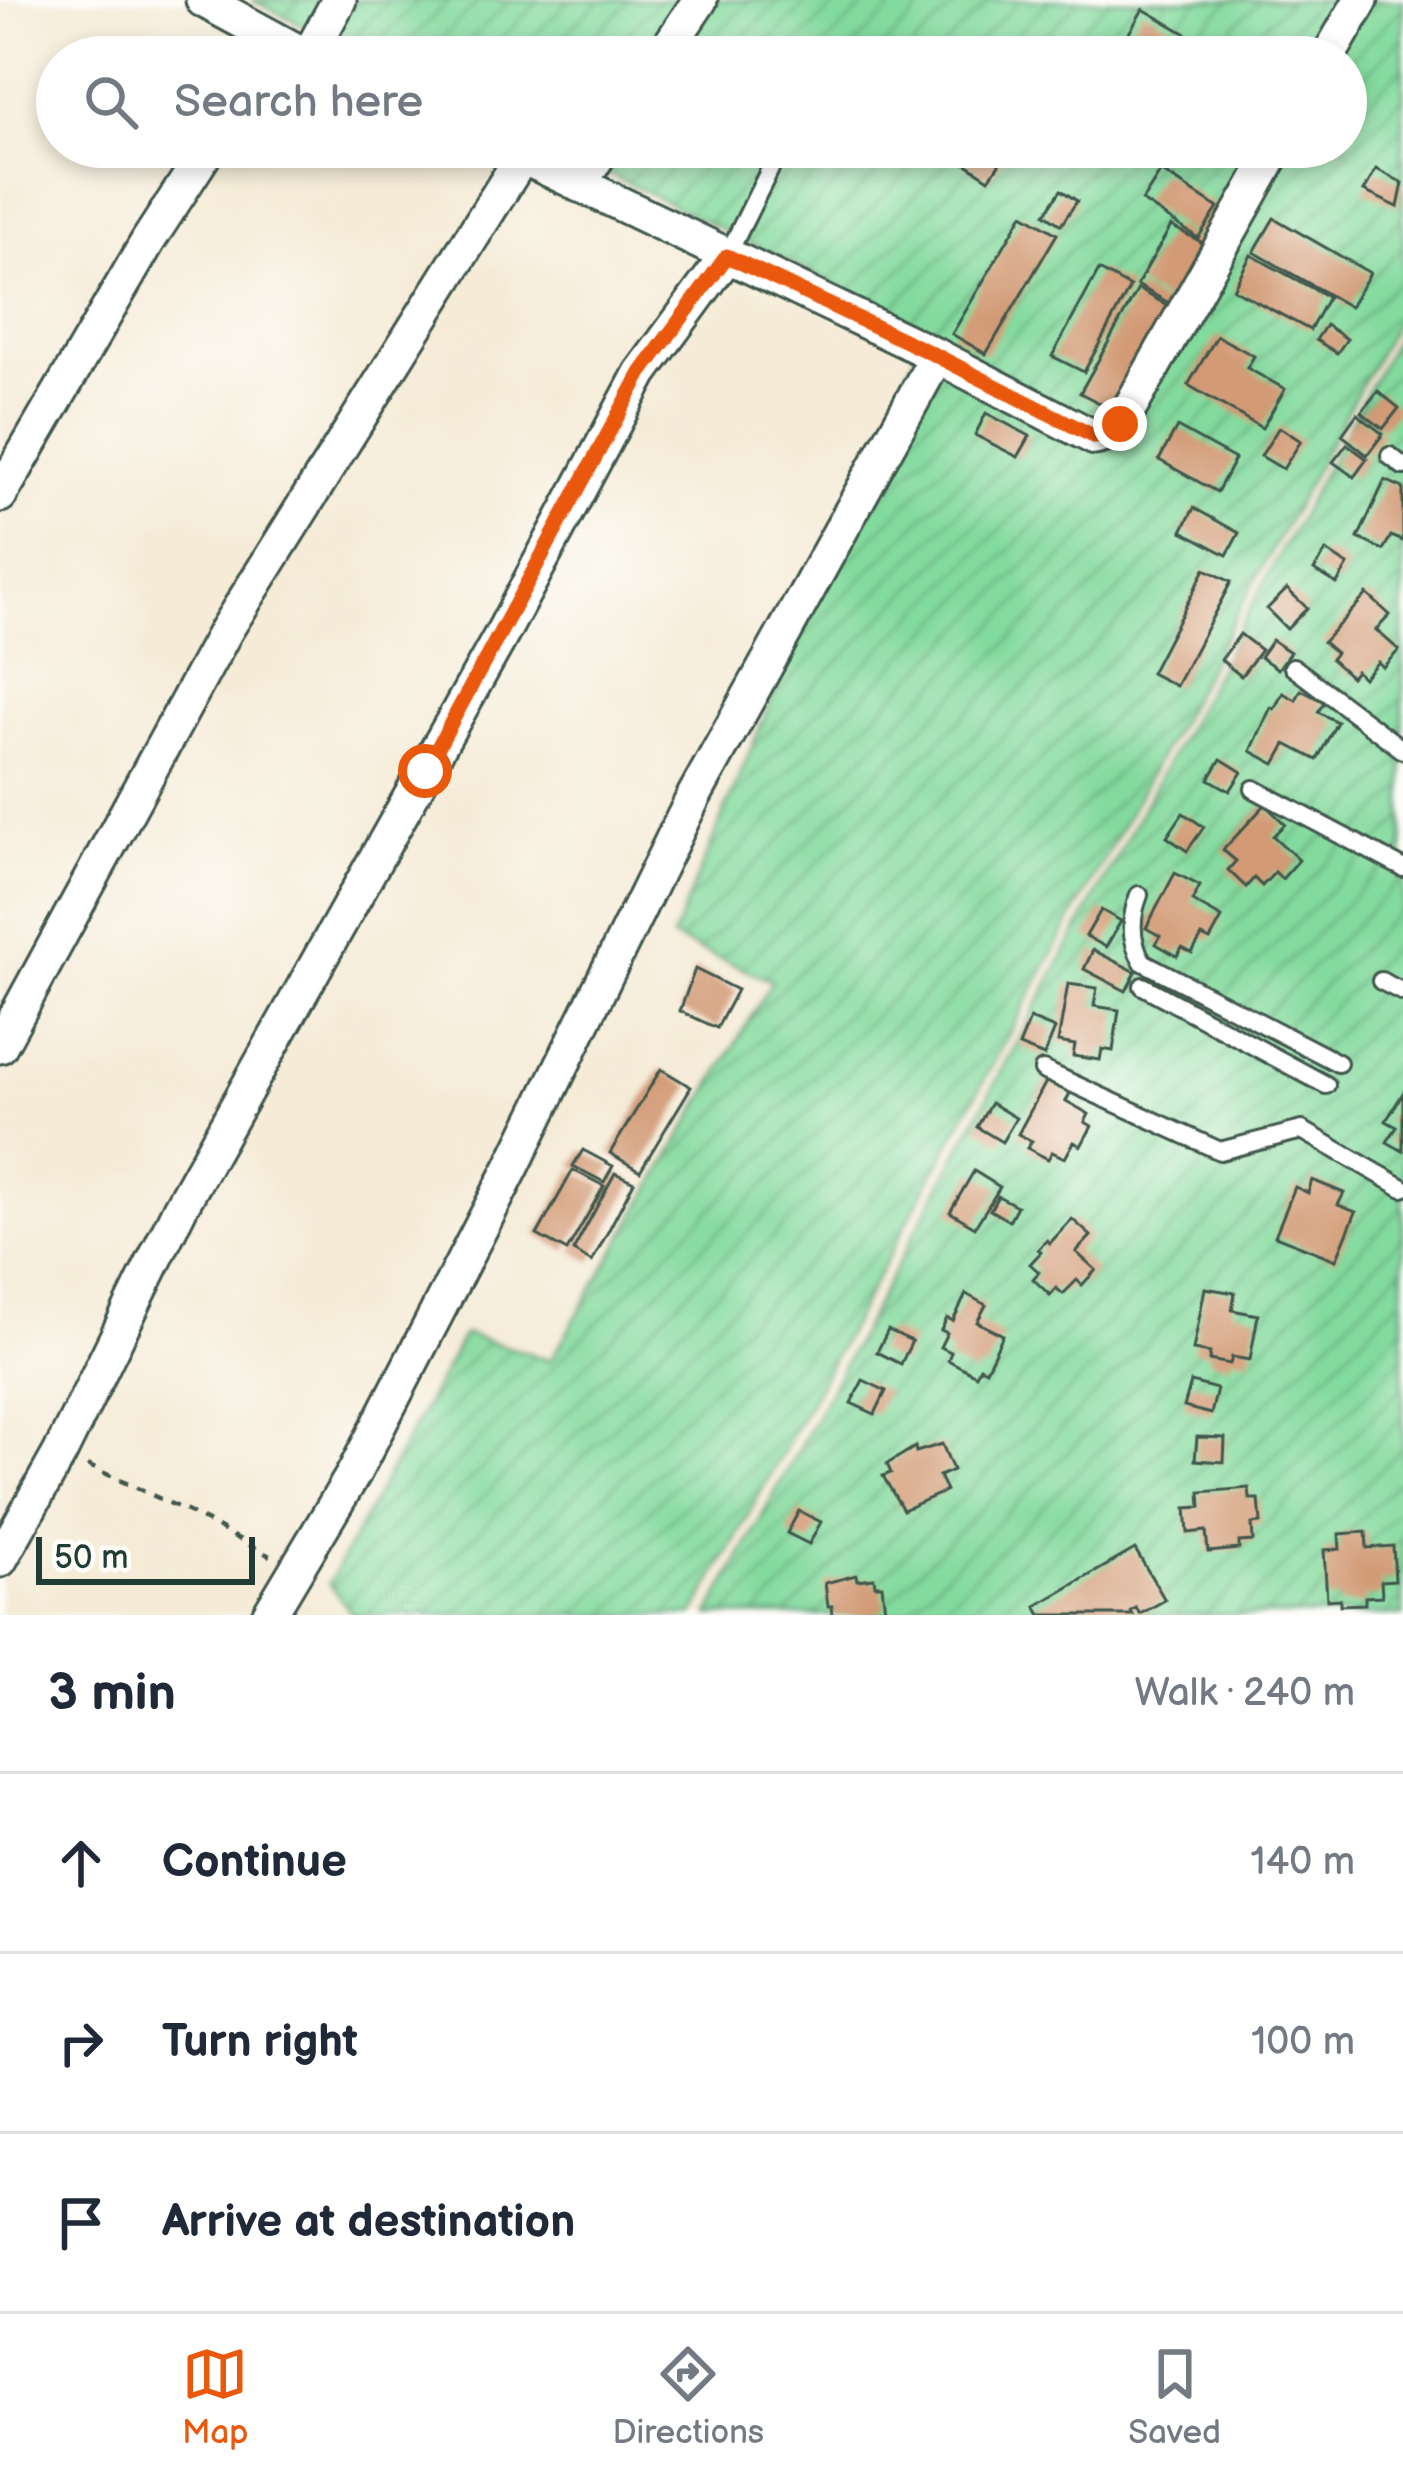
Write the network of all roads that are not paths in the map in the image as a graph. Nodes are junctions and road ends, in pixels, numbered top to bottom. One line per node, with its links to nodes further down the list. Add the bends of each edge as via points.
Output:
1 (203, 0): 5 (street)
2 (339, 0): 6 (street)
3 (700, 0): 7 (street)
4 (1361, 0): 8 (street)
5 (261, 36)
6 (306, 36)
7 (676, 36)
8 (1340, 36)
9 (195, 168): 18 (street)
10 (502, 168): 27 (street, via 226,630)
11 (546, 168): 15 (street)
12 (590, 168): 15 (street)
13 (771, 168): 16 (lane)
14 (1265, 168): 17 (street, via 1109,434 1076,429)
15 (579, 184): 16 (street)
16 (727, 256): 17 (street); 32 (street, via 641,373 180,1208)
17 (937, 356): 33 (street, via 694,796 354,1473)
18 (0, 495)
19 (1293, 667): 20 (lane)
20 (1403, 750)
21 (1254, 789): 22 (lane)
22 (1403, 868)
23 (1139, 895): 28 (lane, via 1134,948 1143,962)
24 (1381, 981): 26 (lane)
25 (1143, 986): 30 (lane)
26 (1403, 992)
27 (0, 1046)
28 (1338, 1063)
29 (1043, 1070): 31 (lane, via 1220,1150 1302,1130)
30 (1326, 1085)
31 (1403, 1188)
32 (0, 1560)
33 (269, 1615)

